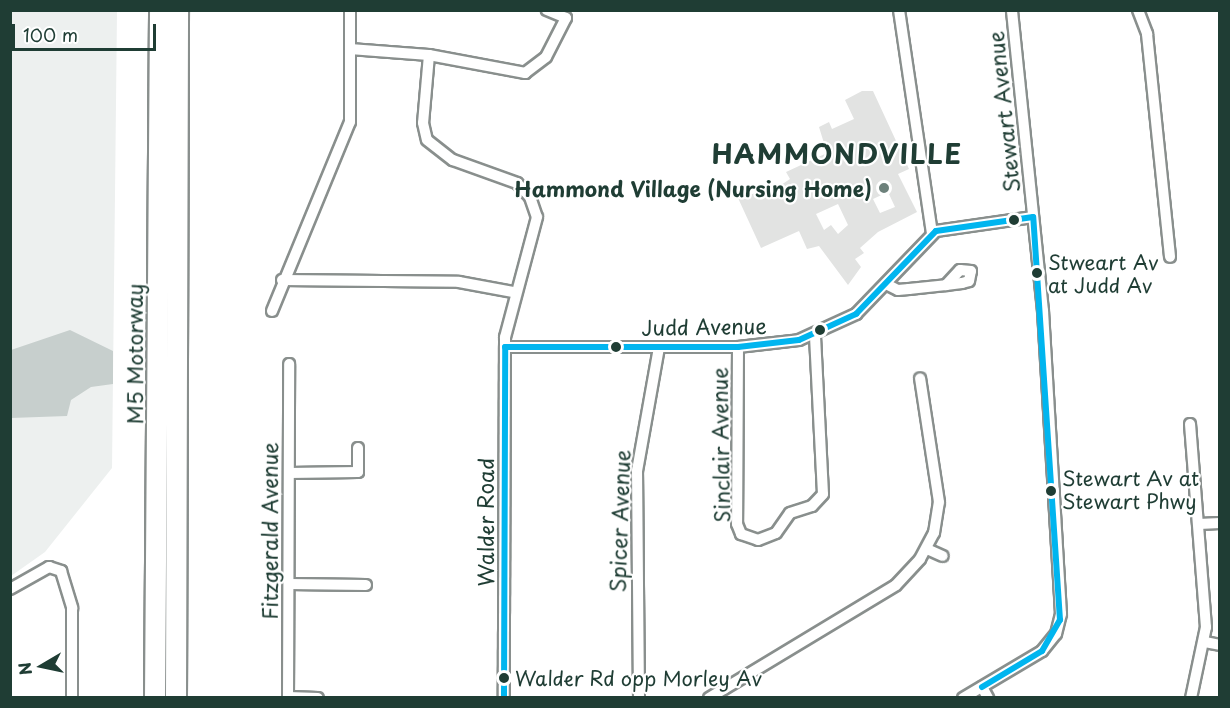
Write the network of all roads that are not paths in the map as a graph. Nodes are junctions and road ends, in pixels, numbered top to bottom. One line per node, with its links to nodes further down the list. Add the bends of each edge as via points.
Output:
1 (160, 10): 40 (highway, M5 Motorway)
2 (178, 10): 41 (highway, M5 Motorway)
3 (350, 10): 9 (street)
4 (547, 10): 8 (street)
5 (899, 10): 12 (street)
6 (1012, 10): 11 (street, Stewart Avenue)
7 (1138, 10): 13 (street, via 1147,34)
8 (568, 14): 10 (street, via 546,57 525,73)
9 (350, 49): 10 (street); 14 (street, via 350,122)
10 (429, 55): 17 (street, Walder Road, via 423,123 427,140 453,160 511,179 534,206 535,237)
11 (1033, 217): 12 (street, Judd Avenue, via 951,226); 37 (street, Stewart Avenue, via 1060,620 1042,651)
12 (932, 234): 15 (street, Judd Avenue)
13 (1170, 257)
14 (282, 280): 17 (street, via 459,282); 18 (street)
15 (886, 284): 16 (street, via 898,290); 19 (street, Judd Avenue, via 856,315)
16 (946, 285)
17 (513, 292): 20 (street, Walder Road)
18 (272, 311)
19 (815, 336): 22 (street, Judd Avenue); 22 (street, Sinclair Avenue, via 823,494 812,506 790,513 776,533 758,540 741,534 737,524)
20 (505, 347): 21 (street, Judd Avenue); 43 (street, Walder Road)
21 (658, 347): 22 (street, Judd Avenue); 44 (street, Spicer Avenue, via 636,481)
22 (738, 347)
23 (289, 364): 27 (street, Fitzgerald Avenue)
24 (920, 378): 30 (street, via 939,492)
25 (1190, 424): 28 (street)
26 (358, 448): 27 (street, via 358,472)
27 (289, 473): 32 (street, Fitzgerald Avenue)
28 (1199, 524): 29 (street); 35 (street)
29 (1220, 524)
30 (927, 549): 31 (street); 45 (street, via 896,585)
31 (943, 556)
32 (289, 584): 33 (street); 38 (street, Fitzgerald Avenue)
33 (366, 585)
34 (10, 589): 39 (street, via 49,567 61,571 72,608)
35 (1205, 642): 36 (street); 48 (street)
36 (1220, 645)
37 (982, 687): 46 (street, Stewart Avenue); 47 (street)
38 (288, 697): 42 (street)
39 (72, 698)
40 (155, 698)
41 (176, 698)
42 (318, 698)
43 (504, 698)
44 (639, 698)
45 (709, 698)
46 (963, 698)
47 (988, 698)
48 (1191, 698)

